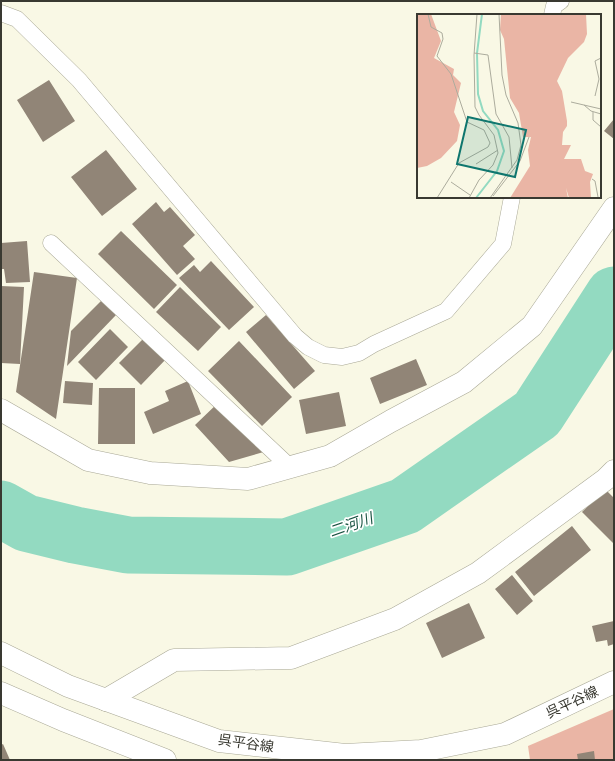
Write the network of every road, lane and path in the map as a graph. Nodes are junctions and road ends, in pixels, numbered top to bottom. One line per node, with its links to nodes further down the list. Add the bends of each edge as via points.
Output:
1 (561, 1): 3 (lane, via 554,6)
2 (1, 13): 4 (lane, via 17,19 79,80 295,336 308,347 324,355 342,357 359,353 446,311 503,244)
3 (552, 14)
4 (512, 198)
5 (614, 208): 8 (street, via 532,326 464,382 330,456)
6 (51, 243): 8 (lane)
7 (1, 410): 8 (street, via 88,460 150,473 248,479)
8 (290, 467)
9 (614, 471): 13 (street, via 478,573 395,619 292,658 174,660)
10 (1, 653): 13 (street, 呉平谷線, via 68,686)
11 (614, 682): 13 (street, 呉平谷線, via 505,734 421,752 345,755 219,741)
12 (1, 693): 14 (street)
13 (106, 700)
14 (165, 760)

